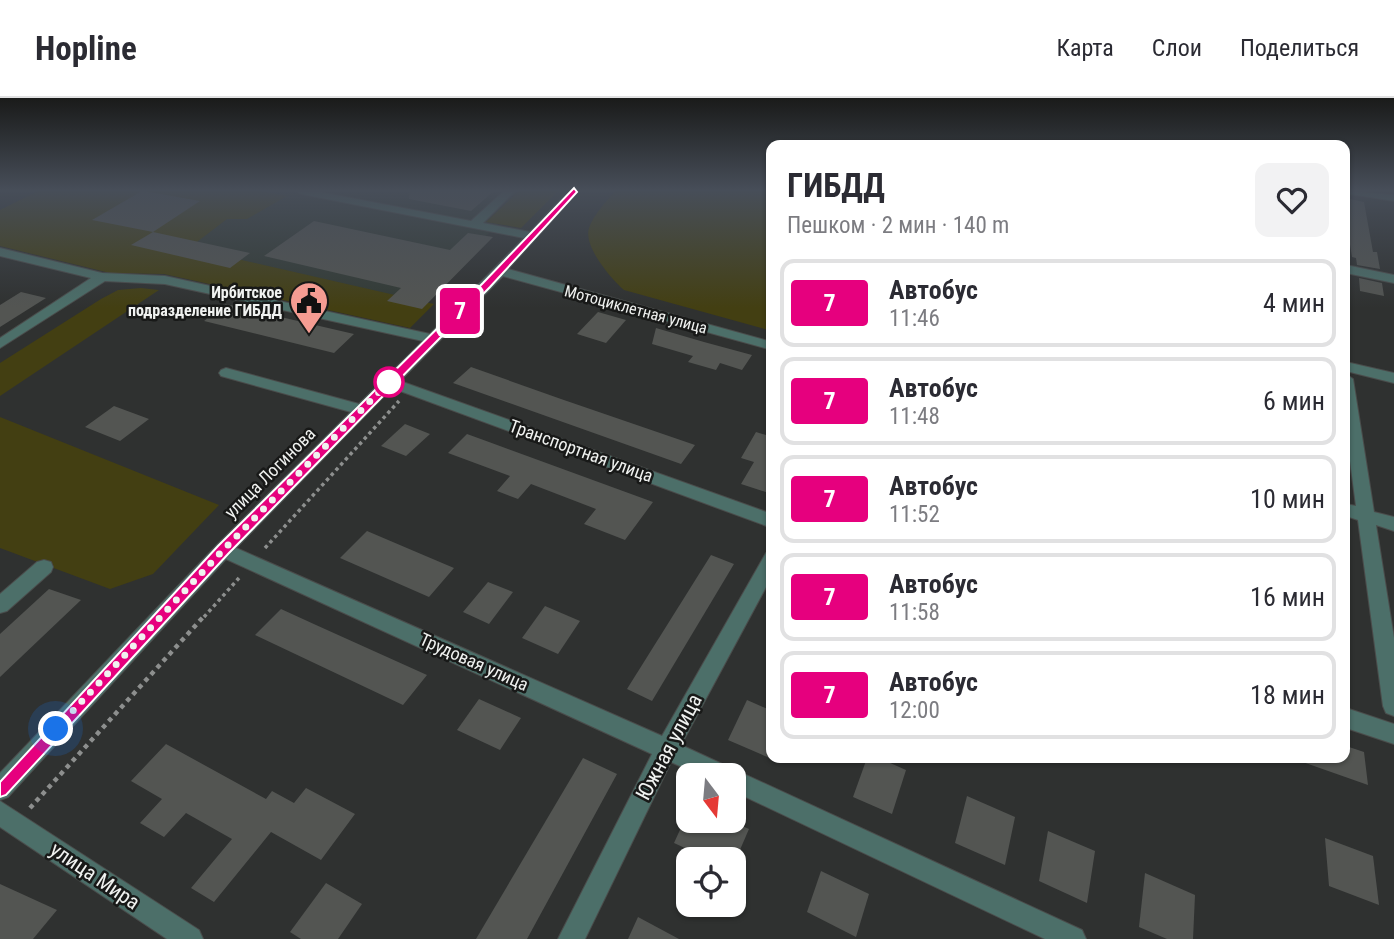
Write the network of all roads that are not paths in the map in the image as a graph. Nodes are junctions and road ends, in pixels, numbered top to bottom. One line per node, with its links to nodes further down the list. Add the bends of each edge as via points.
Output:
1 (502, 230): 3 (street)
2 (537, 230): 3 (street, улица Логинова)
3 (532, 236): 6 (street, улица Логинова)
4 (0, 252): 7 (street)
5 (1350, 270): 8 (street)
6 (500, 271): 9 (street, улица Логинова); 11 (street, Мотоциклетная улица)
7 (102, 277): 9 (street, via 165,280); 10 (street)
8 (1394, 279)
9 (434, 339): 15 (street, улица Логинова)
10 (0, 344)
11 (766, 344)
12 (1350, 367): 14 (street)
13 (226, 373): 16 (street)
14 (1394, 378)
15 (389, 382): 16 (street, улица Логинова); 19 (street, Транспортная улица)
16 (361, 410): 21 (street, улица Логинова)
17 (1350, 439): 18 (street)
18 (1355, 513): 20 (street); 25 (street)
19 (766, 520)
20 (1394, 524)
21 (223, 550): 28 (street, Трудовая улица); 31 (street, улица Логинова)
22 (44, 567): 24 (street)
23 (766, 569): 28 (street, Южная улица)
24 (0, 605)
25 (1394, 706)
26 (1350, 719): 27 (street)
27 (1394, 734)
28 (667, 748): 29 (street, Трудовая улица); 34 (street, Южная улица)
29 (699, 763)
30 (746, 785): 35 (street)
31 (0, 789)
32 (8, 818): 33 (street, улица Мира)
33 (190, 939)
34 (571, 939)
35 (1073, 939)

